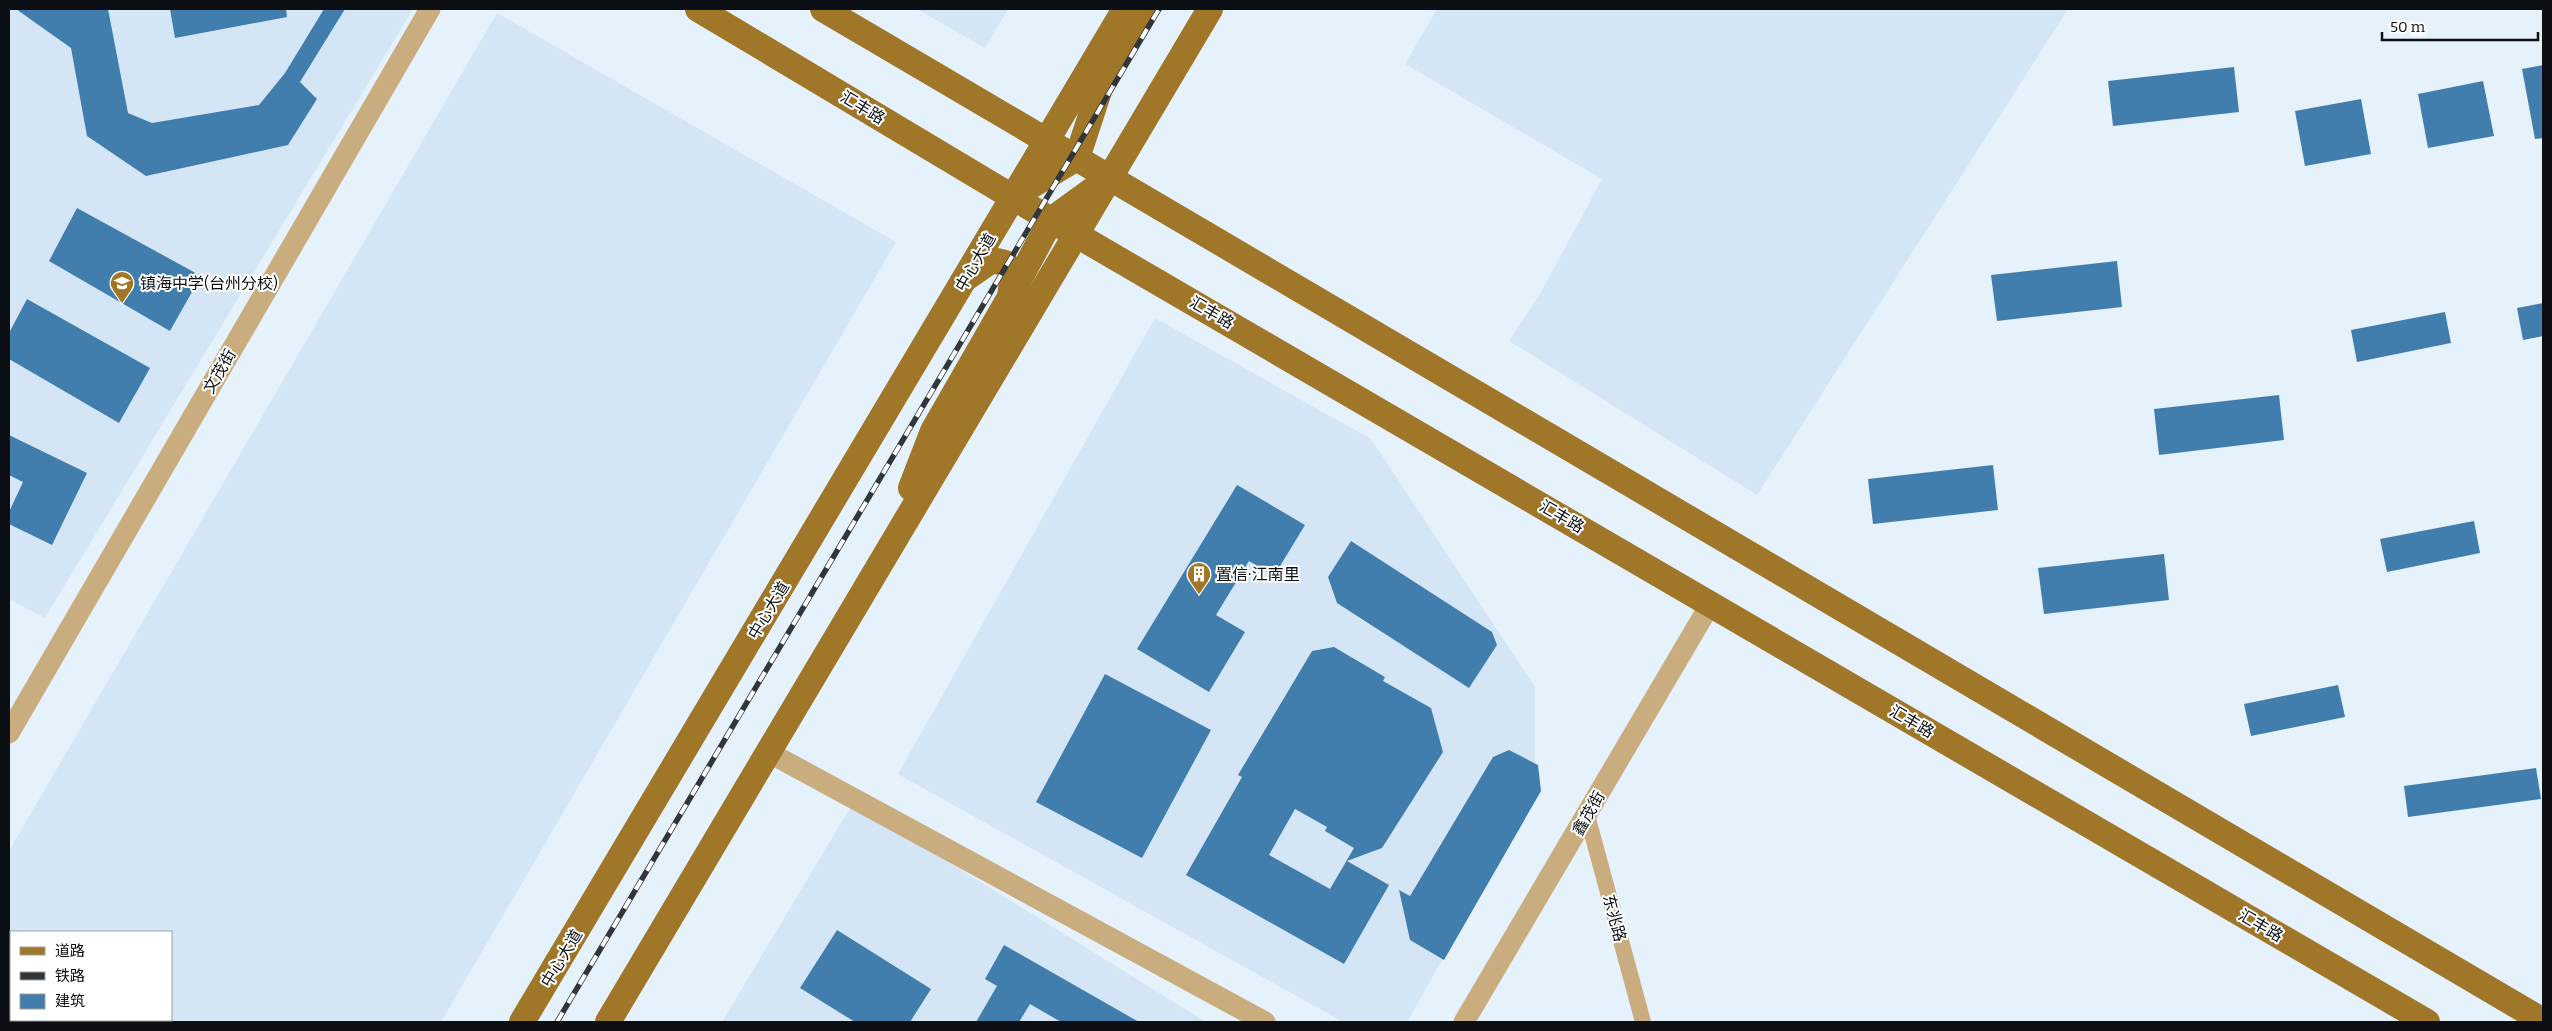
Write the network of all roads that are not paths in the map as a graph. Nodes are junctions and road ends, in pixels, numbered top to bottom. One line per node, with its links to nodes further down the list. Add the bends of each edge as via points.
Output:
1 (430, 9): 20 (street, 文茂街)
2 (698, 9): 13 (main road, 汇丰路)
3 (823, 9): 10 (main road)
4 (1125, 9): 10 (main road, 中心大道)
5 (1146, 9): 8 (main road, 中心大道)
6 (1191, 9): 9 (main road, via 1138,98)
7 (1210, 9): 9 (main road)
8 (1102, 82): 10 (main road, 中心大道); 11 (main road, 中心大道)
9 (1134, 136): 12 (main road)
10 (1046, 140): 11 (main road); 13 (main road, 中心大道)
11 (1077, 158): 12 (main road); 13 (main road, 中心大道)
12 (1110, 176): 14 (main road); 15 (main road); 23 (main road)
13 (1013, 197): 14 (main road, 汇丰路); 16 (main road, 中心大道)
14 (1051, 220): 15 (main road, 汇丰路); 17 (main road)
15 (1076, 233): 18 (main road); 19 (main road, 汇丰路)
16 (966, 278): 17 (main road, via 992,260 1005,264 1012,272); 24 (main road, 中心大道)
17 (1010, 297): 18 (main road, via 933,430)
18 (882, 560): 21 (main road)
19 (1711, 603): 22 (street, 鑫茂街); 29 (main road, 汇丰路)
20 (9, 733)
21 (768, 752): 25 (main road); 26 (street)
22 (1586, 815): 27 (street, 鑫茂街); 28 (street, 东兆路)
23 (2543, 1020)
24 (522, 1022)
25 (608, 1022)
26 (1265, 1022)
27 (1464, 1022)
28 (1643, 1022)
29 (2427, 1022)

